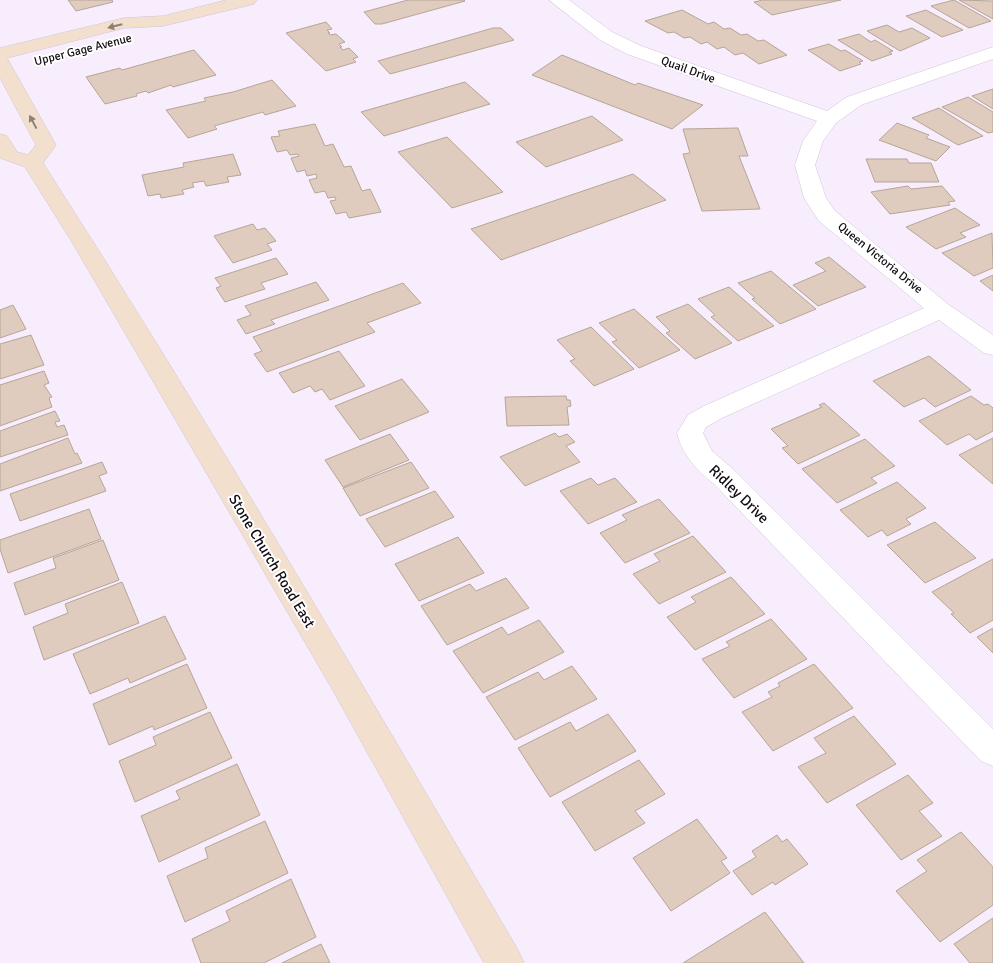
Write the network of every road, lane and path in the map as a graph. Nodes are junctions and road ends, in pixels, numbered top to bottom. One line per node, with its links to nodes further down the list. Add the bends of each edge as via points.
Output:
1 (248, 0): 4 (main road, Upper Gage Avenue, via 163,21 137,37)
2 (558, 0): 5 (street, Quail Drive, via 606,36 634,50)
3 (993, 53): 5 (street, Queen Victoria Drive, via 859,99)
4 (1, 64): 7 (main road, one-way to 4, via 46,145)
5 (829, 119): 8 (street, Queen Victoria Drive, via 813,141 805,164 815,198 827,216)
6 (0, 140): 7 (main road, via 8,156)
7 (33, 163): 11 (main road, Stone Church Road East, via 342,678)
8 (941, 310): 9 (street, Queen Victoria Drive); 10 (street, Ridley Drive, via 713,412 697,421 690,433 692,444 705,461)
9 (993, 348)
10 (993, 751)
11 (505, 963)

